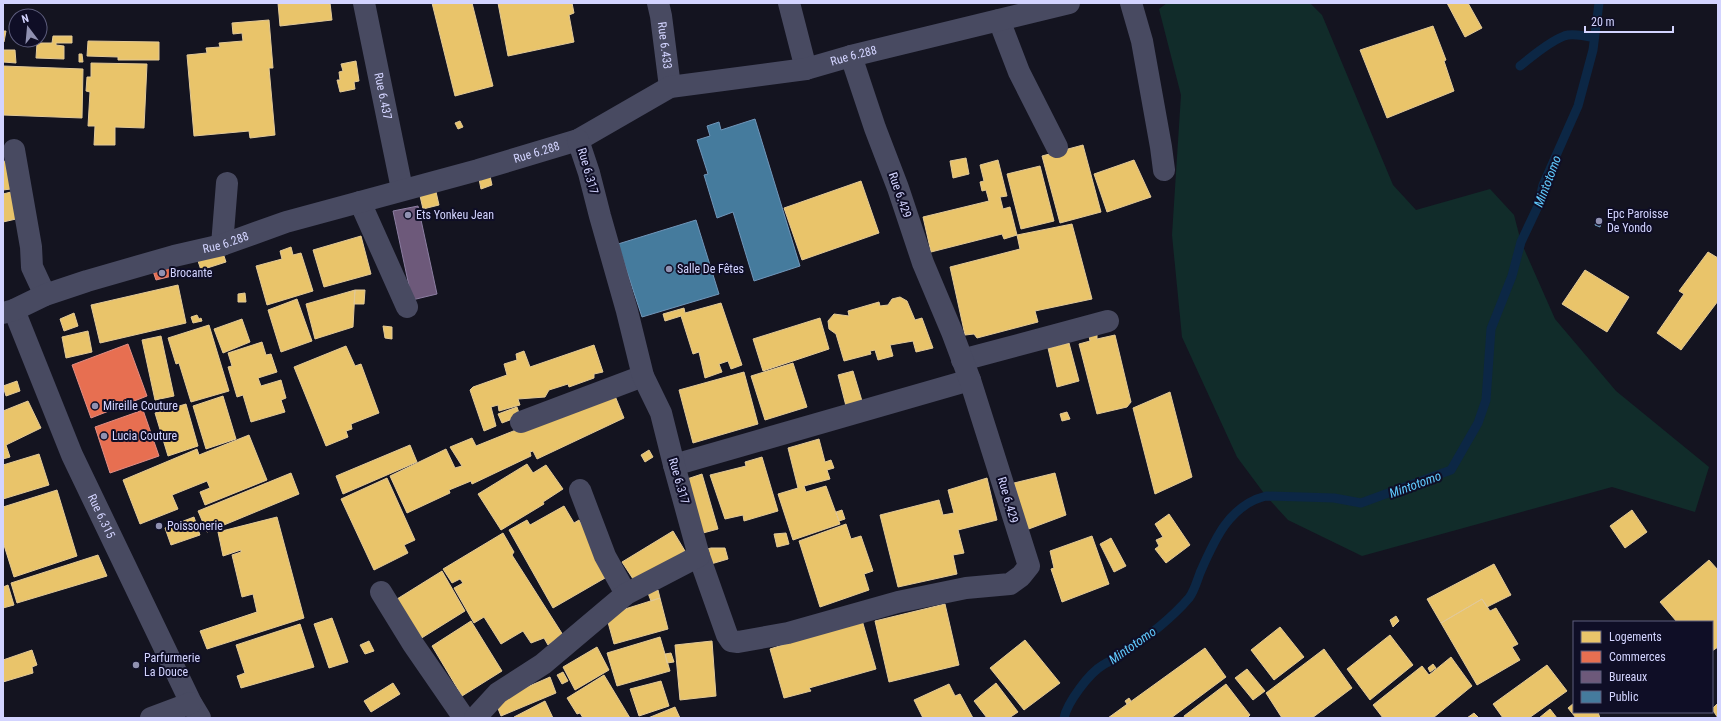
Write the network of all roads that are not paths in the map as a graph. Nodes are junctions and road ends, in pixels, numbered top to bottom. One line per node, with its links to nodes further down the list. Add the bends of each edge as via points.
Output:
1 (364, 3): 15 (street, Rue 6.437)
2 (658, 3): 9 (street, Rue 6.433)
3 (789, 3): 8 (street)
4 (1069, 3): 6 (street, Rue 6.288)
5 (1130, 3): 13 (street, via 1142,41 1162,146)
6 (999, 20): 7 (street, Rue 6.288); 11 (street, via 1019,72)
7 (851, 56): 8 (street, Rue 6.288); 22 (street, Rue 6.429, via 922,263)
8 (806, 69): 9 (street, Rue 6.288)
9 (670, 87): 10 (street, Rue 6.288)
10 (578, 140): 15 (street, Rue 6.288); 23 (street, Rue 6.317, via 628,311)
11 (1057, 147)
12 (14, 150): 18 (street, via 31,247 32,267)
13 (1164, 170)
14 (227, 183): 17 (street)
15 (402, 190): 16 (street, Rue 6.288)
16 (360, 202): 17 (street, Rue 6.288, via 286,222); 19 (street)
17 (222, 245): 18 (street, Rue 6.288, via 174,256)
18 (45, 295): 20 (street, Rue 6.288)
19 (407, 307)
20 (9, 311): 31 (street, Rue 6.315, via 72,455)
21 (1108, 321): 22 (street)
22 (962, 360): 24 (street, Rue 6.429)
23 (643, 376): 25 (street); 26 (street, Rue 6.317, via 661,413)
24 (970, 380): 26 (street); 28 (street, Rue 6.429, via 1029,566 1010,584 966,588 898,602 788,633 738,642 731,641 727,635)
25 (521, 422)
26 (674, 465): 28 (street, Rue 6.317)
27 (580, 490): 30 (street, via 605,556)
28 (699, 556): 30 (street)
29 (381, 592): 33 (street)
30 (626, 594): 34 (street, via 543,664 498,693)
31 (196, 710): 32 (street)
32 (151, 718)
33 (464, 718)
34 (474, 718)

